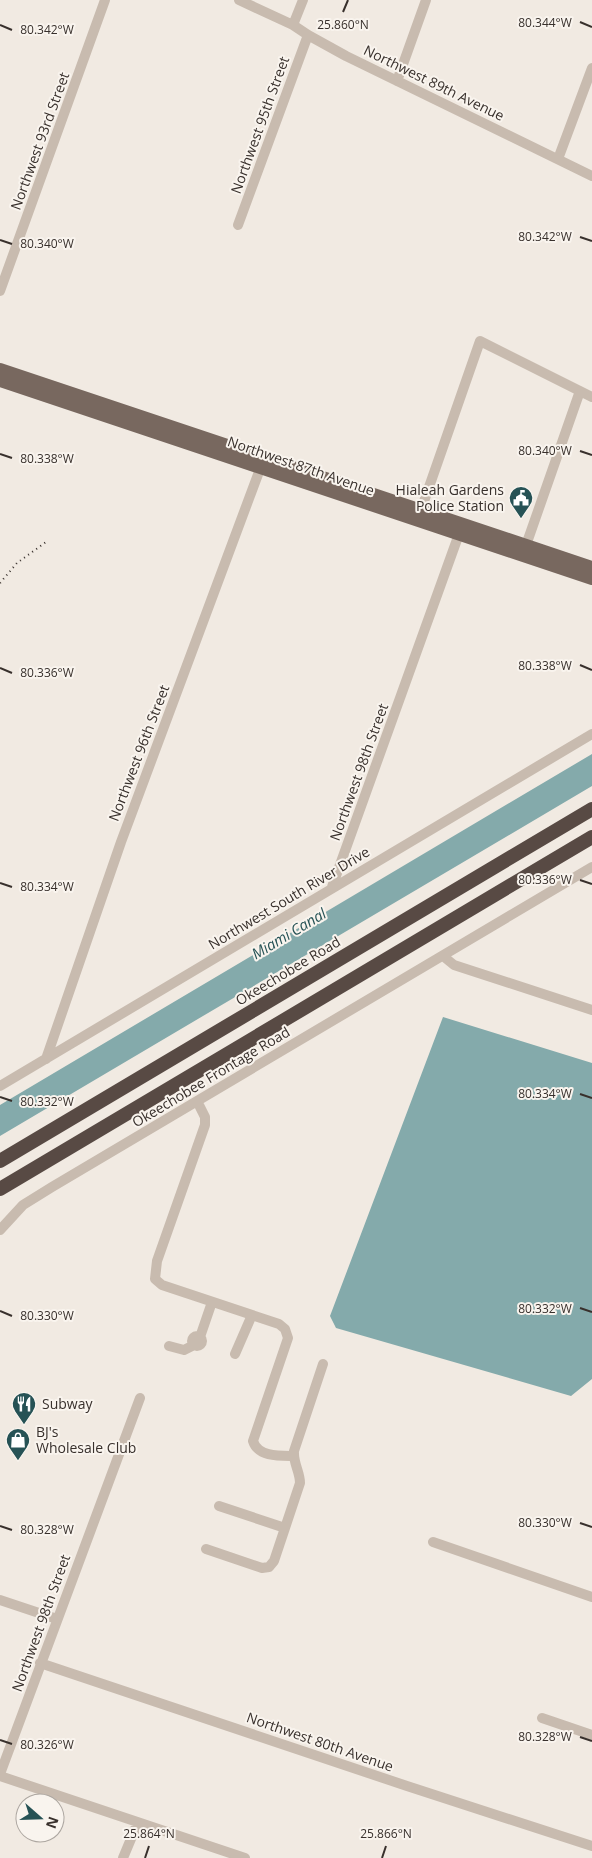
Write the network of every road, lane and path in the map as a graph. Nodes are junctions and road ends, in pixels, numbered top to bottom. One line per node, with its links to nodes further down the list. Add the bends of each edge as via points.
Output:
1 (105, 0): 12 (street, Northwest 93rd Street)
2 (239, 0): 5 (street, Northwest 89th Avenue)
3 (303, 0): 5 (street)
4 (426, 0): 8 (street)
5 (293, 25): 6 (street, Northwest 89th Avenue)
6 (308, 36): 8 (street, Northwest 89th Avenue); 11 (street, Northwest 95th Street)
7 (592, 68): 9 (street)
8 (398, 81): 9 (street, Northwest 89th Avenue)
9 (558, 159): 10 (street, Northwest 89th Avenue)
10 (592, 176)
11 (238, 225)
12 (0, 291)
13 (0, 369): 17 (main road, Northwest 87th Avenue)
14 (0, 381): 17 (main road, Northwest 87th Avenue)
15 (580, 391): 16 (street); 18 (street, via 480,341); 20 (street)
16 (592, 397)
17 (263, 463): 18 (main road, Northwest 87th Avenue); 19 (main road, Northwest 87th Avenue); 30 (street, Northwest 96th Street, via 121,842)
18 (421, 510): 20 (main road, Northwest 87th Avenue)
19 (459, 534): 20 (main road, Northwest 87th Avenue); 27 (street, Northwest 98th Street)
20 (524, 550): 21 (main road, Northwest 87th Avenue); 22 (main road, Northwest 87th Avenue)
21 (592, 567)
22 (592, 579)
23 (592, 734): 27 (street, Northwest South River Drive)
24 (592, 809): 33 (highway, Okeechobee Road)
25 (592, 837): 34 (highway)
26 (592, 868): 28 (street, Okeechobee Frontage Road)
27 (332, 887): 30 (street, Northwest South River Drive)
28 (443, 956): 29 (street, via 454,965); 32 (street, Okeechobee Frontage Road)
29 (592, 1010)
30 (46, 1059): 31 (street, Northwest South River Drive)
31 (0, 1086)
32 (197, 1101): 35 (street, Okeechobee Frontage Road, via 23,1206); 36 (street, via 205,1125 157,1261 155,1279 162,1285)
33 (0, 1162)
34 (0, 1189)
35 (0, 1230)
36 (212, 1302): 37 (street); 38 (street, via 193,1344 182,1350)
37 (252, 1315): 39 (street); 42 (street, via 279,1324 288,1333 253,1440 257,1448 266,1453)
38 (169, 1346)
39 (235, 1354)
40 (323, 1364): 42 (street)
41 (140, 1398): 49 (street, Northwest 98th Street)
42 (294, 1456): 44 (street, via 300,1480)
43 (219, 1506): 44 (street)
44 (285, 1528): 46 (street, via 269,1567)
45 (433, 1542): 47 (street)
46 (206, 1549)
47 (592, 1597)
48 (0, 1600): 49 (street)
49 (57, 1619): 50 (street, Northwest 98th Street)
50 (40, 1663): 53 (street, Northwest 98th Street); 55 (street, Northwest 80th Avenue)
51 (542, 1718): 52 (street)
52 (592, 1735)
53 (0, 1775): 54 (street)
54 (138, 1822): 56 (street); 57 (street)
55 (592, 1846)
56 (123, 1858)
57 (245, 1858)

